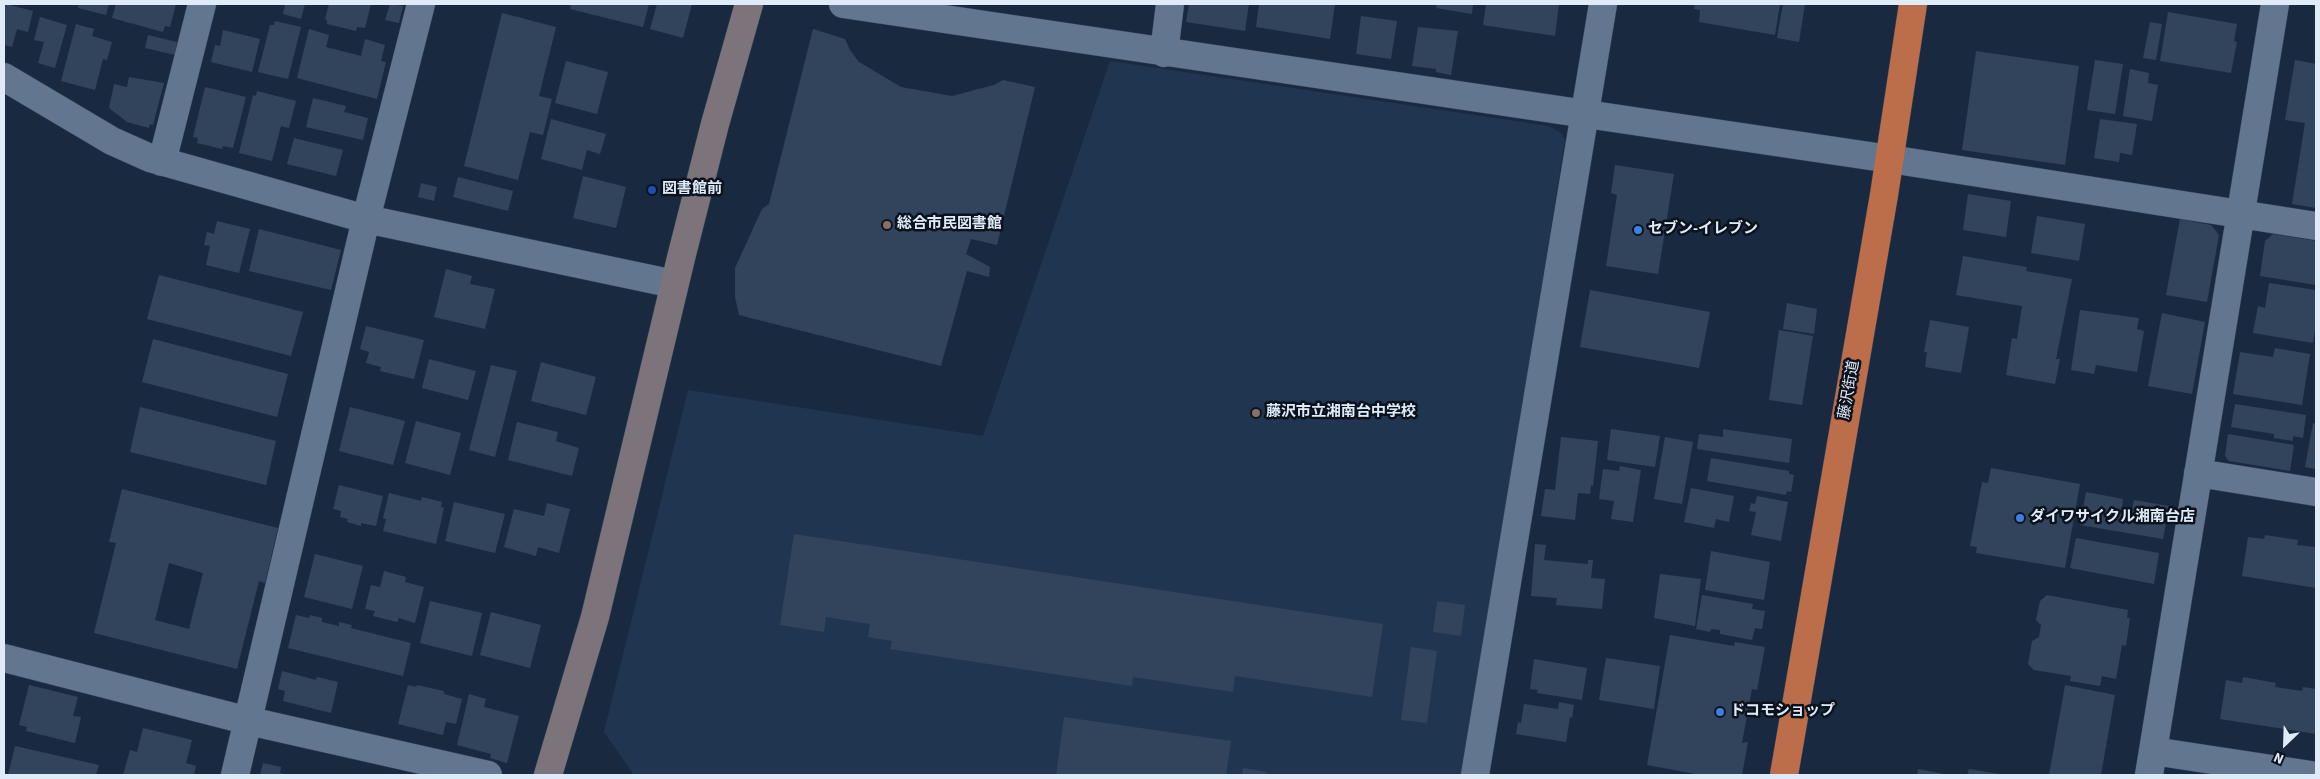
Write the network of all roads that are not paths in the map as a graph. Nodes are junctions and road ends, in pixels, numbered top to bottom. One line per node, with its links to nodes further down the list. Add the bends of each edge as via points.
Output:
1 (202, 4): 13 (street)
2 (421, 4): 15 (street)
3 (749, 4): 17 (street)
4 (843, 4): 9 (street)
5 (1170, 4): 9 (street)
6 (1603, 4): 11 (street)
7 (1913, 4): 12 (highway, 藤沢街道)
8 (2276, 4): 14 (street)
9 (1164, 52): 11 (street)
10 (4, 78): 13 (street, via 112,141)
11 (1584, 114): 12 (street); 26 (street)
12 (1890, 159): 14 (street); 27 (highway, 藤沢街道)
13 (162, 162): 15 (street)
14 (2241, 214): 16 (street); 18 (street)
15 (366, 218): 17 (street); 21 (street)
16 (2316, 226)
17 (674, 284): 25 (street, via 596,617)
18 (2198, 473): 19 (street); 22 (street)
19 (2316, 492)
20 (4, 658): 21 (street)
21 (249, 721): 23 (street); 24 (street)
22 (2151, 763): 28 (street)
23 (235, 775)
24 (488, 775)
25 (548, 775)
26 (1475, 775)
27 (1784, 775)
28 (2311, 775)

